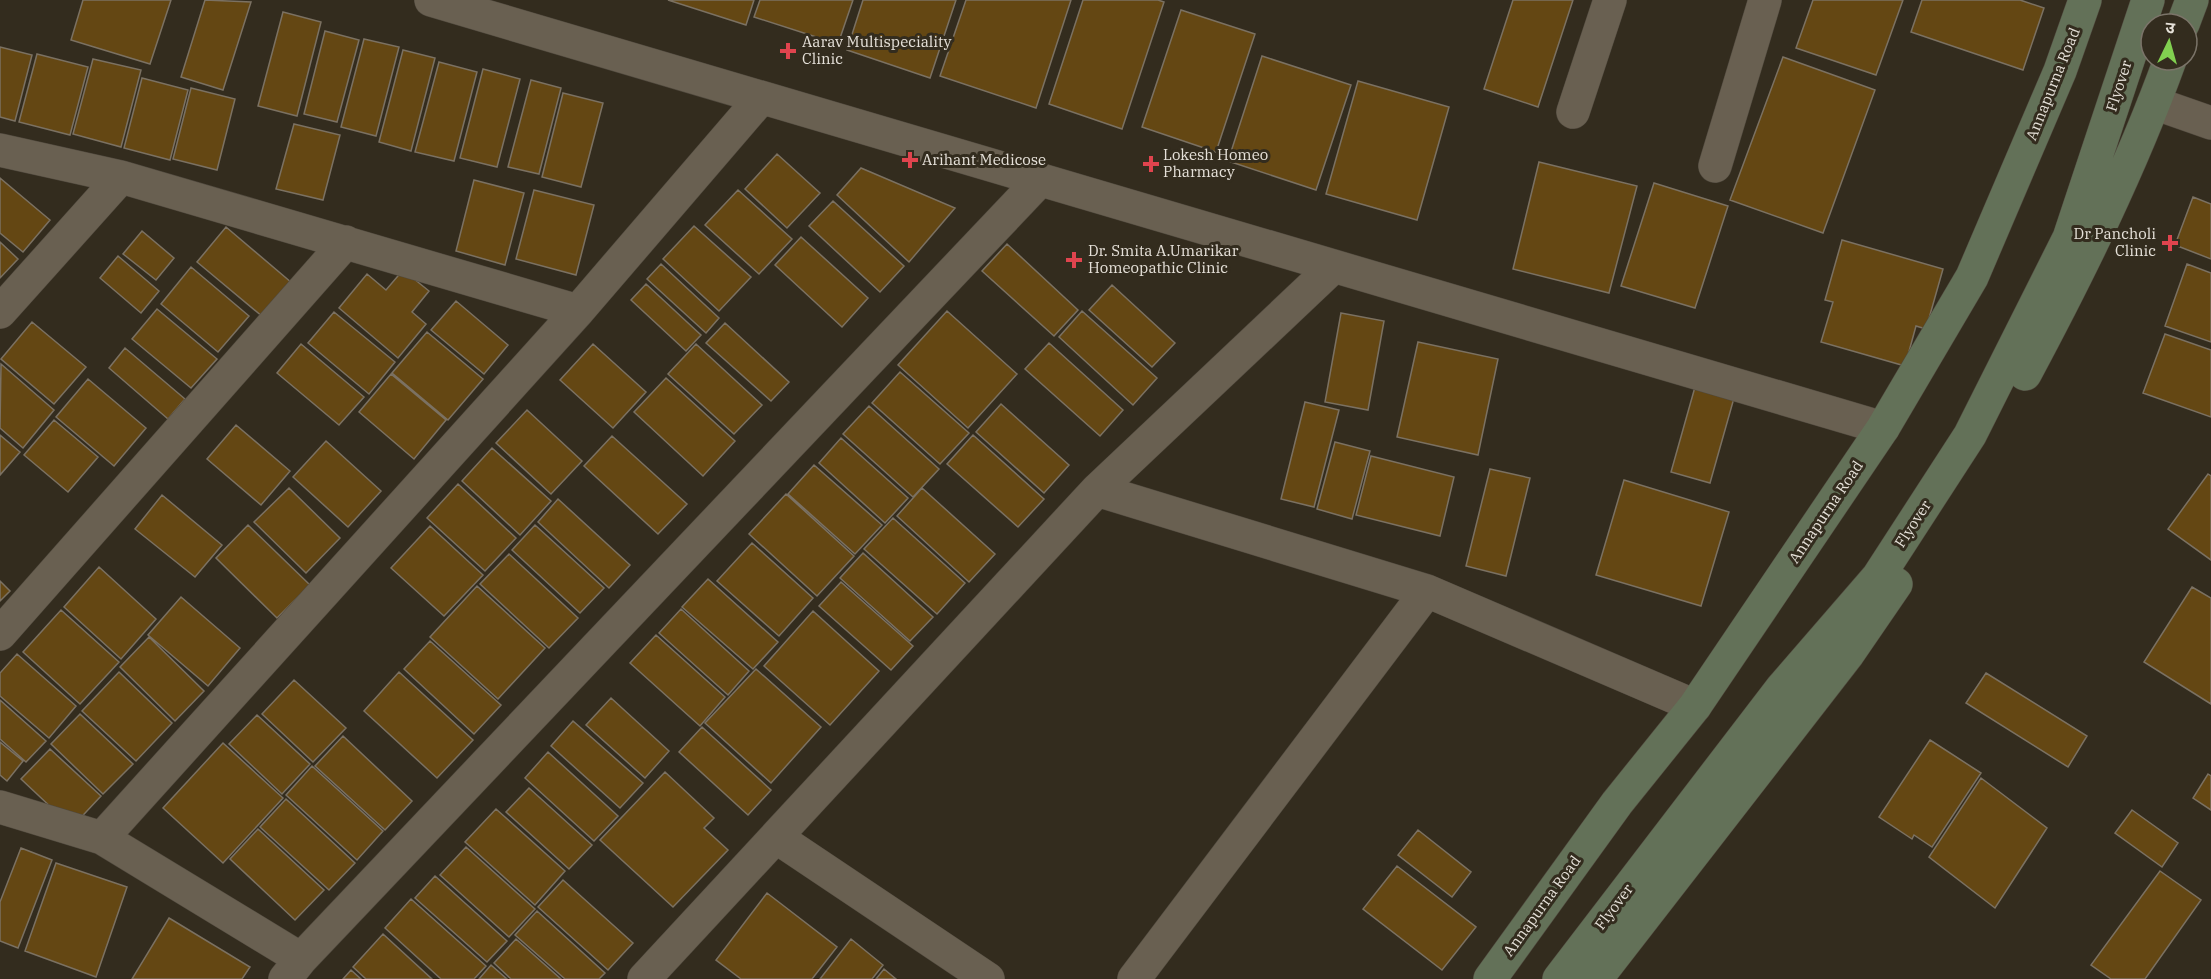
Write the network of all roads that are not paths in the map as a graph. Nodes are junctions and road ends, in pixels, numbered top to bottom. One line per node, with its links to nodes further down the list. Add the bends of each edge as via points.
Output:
1 (431, 0): 6 (street)
2 (1610, 0): 10 (street)
3 (1765, 0): 13 (street)
4 (2085, 0): 20 (street, Annapurna Road, via 2060,71 1972,277)
5 (2148, 0): 33 (street, Flyover, via 2069,238 1970,435 1878,577 1781,689)
6 (505, 10): 8 (street)
7 (2166, 72): 9 (street)
8 (761, 98): 15 (street); 18 (street)
9 (2154, 103): 11 (street); 34 (street, via 2070,290 1974,469 1848,654)
10 (1573, 112)
11 (2211, 123)
12 (0, 150): 14 (street)
13 (1715, 166)
14 (120, 177): 16 (street); 19 (street)
15 (1040, 180): 17 (street); 28 (street)
16 (346, 242): 18 (street); 23 (street)
17 (1334, 266): 20 (street); 21 (street)
18 (578, 311): 27 (street)
19 (0, 312)
20 (1883, 428): 24 (street, Annapurna Road)
21 (1097, 490): 22 (street); 26 (street)
22 (1427, 591): 24 (street); 31 (street)
23 (0, 634)
24 (1695, 706): 32 (street, Annapurna Road, via 1617,803)
25 (0, 807): 27 (street)
26 (776, 837): 29 (street); 30 (street)
27 (102, 838): 28 (street)
28 (293, 969)
29 (644, 979)
30 (988, 979)
31 (1134, 979)
32 (1490, 979)
33 (1559, 979)
34 (1596, 979)

